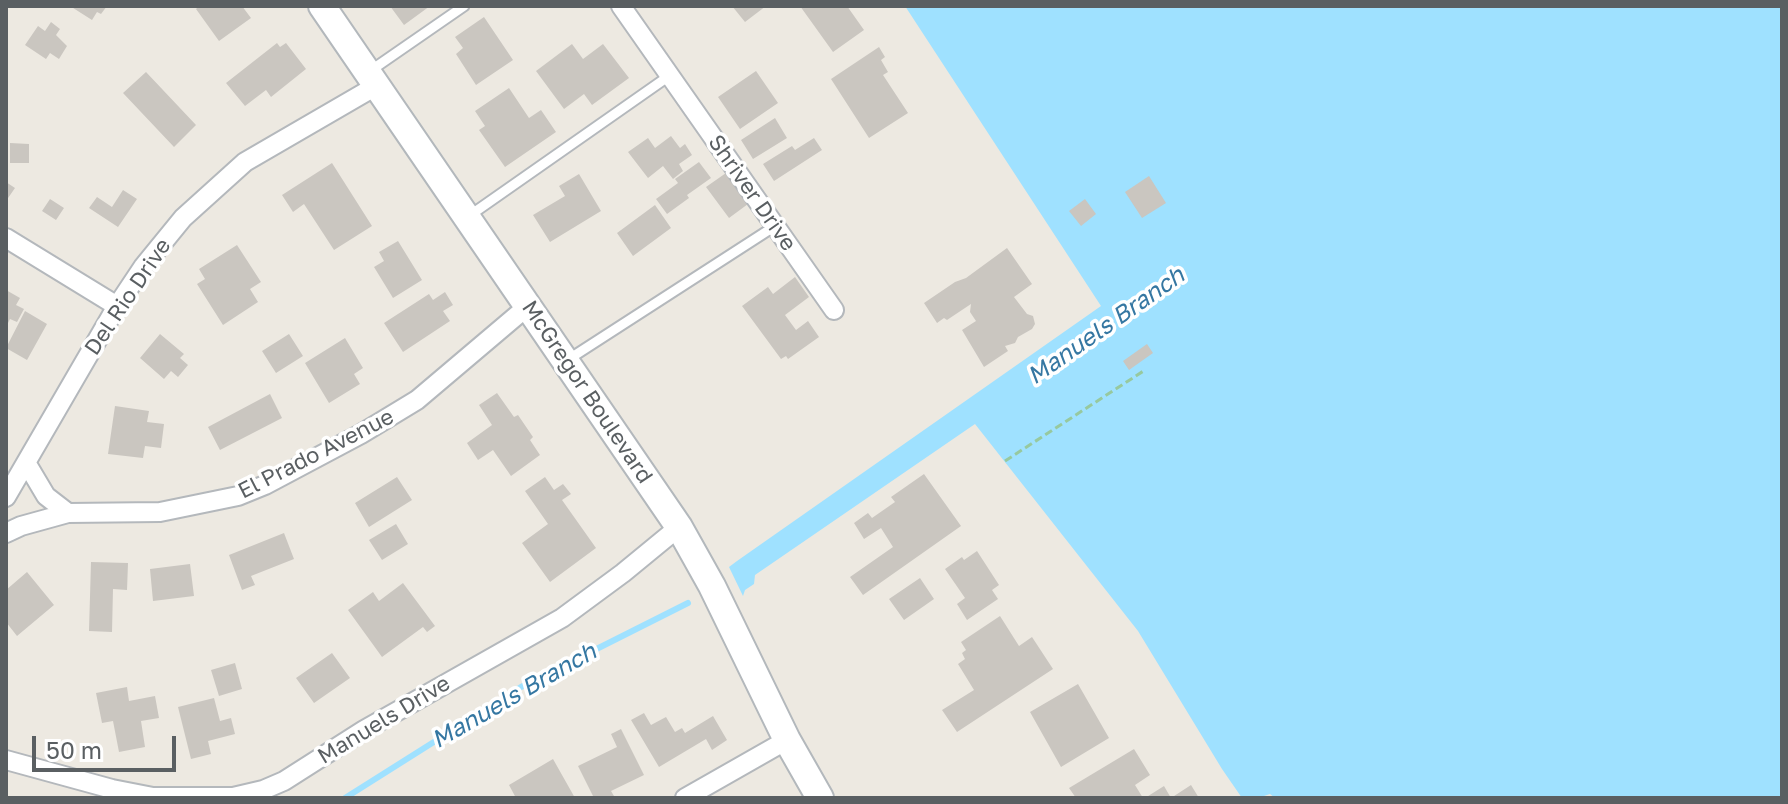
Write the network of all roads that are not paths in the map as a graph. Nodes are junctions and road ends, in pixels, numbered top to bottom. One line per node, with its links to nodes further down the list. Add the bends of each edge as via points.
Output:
1 (322, 6): 5 (main road, McGregor Boulevard)
2 (464, 6): 5 (lane)
3 (621, 6): 4 (street, Shriver Drive)
4 (669, 76): 6 (lane); 7 (street, Shriver Drive)
5 (372, 80): 6 (main road, McGregor Boulevard); 9 (street, Del Rio Drive, via 245,162 183,218)
6 (466, 218): 10 (main road, McGregor Boulevard)
7 (775, 226): 11 (street, Shriver Drive); 12 (lane)
8 (6, 238): 9 (street)
9 (117, 306): 13 (street, Del Rio Drive)
10 (528, 306): 12 (main road, McGregor Boulevard); 15 (street, El Prado Avenue, via 417,400 265,485 186,508)
11 (834, 310)
12 (566, 361): 16 (main road, McGregor Boulevard)
13 (27, 464): 14 (street, Del Rio Drive); 15 (street, via 46,496)
14 (6, 497)
15 (68, 513): 17 (street, El Prado Avenue)
16 (679, 527): 18 (main road, McGregor Boulevard); 19 (street, Manuels Drive, via 562,618 263,790 233,797 153,797)
17 (6, 533)
18 (787, 740): 20 (street); 21 (main road, McGregor Boulevard)
19 (6, 760)
20 (685, 798)
21 (820, 798)

